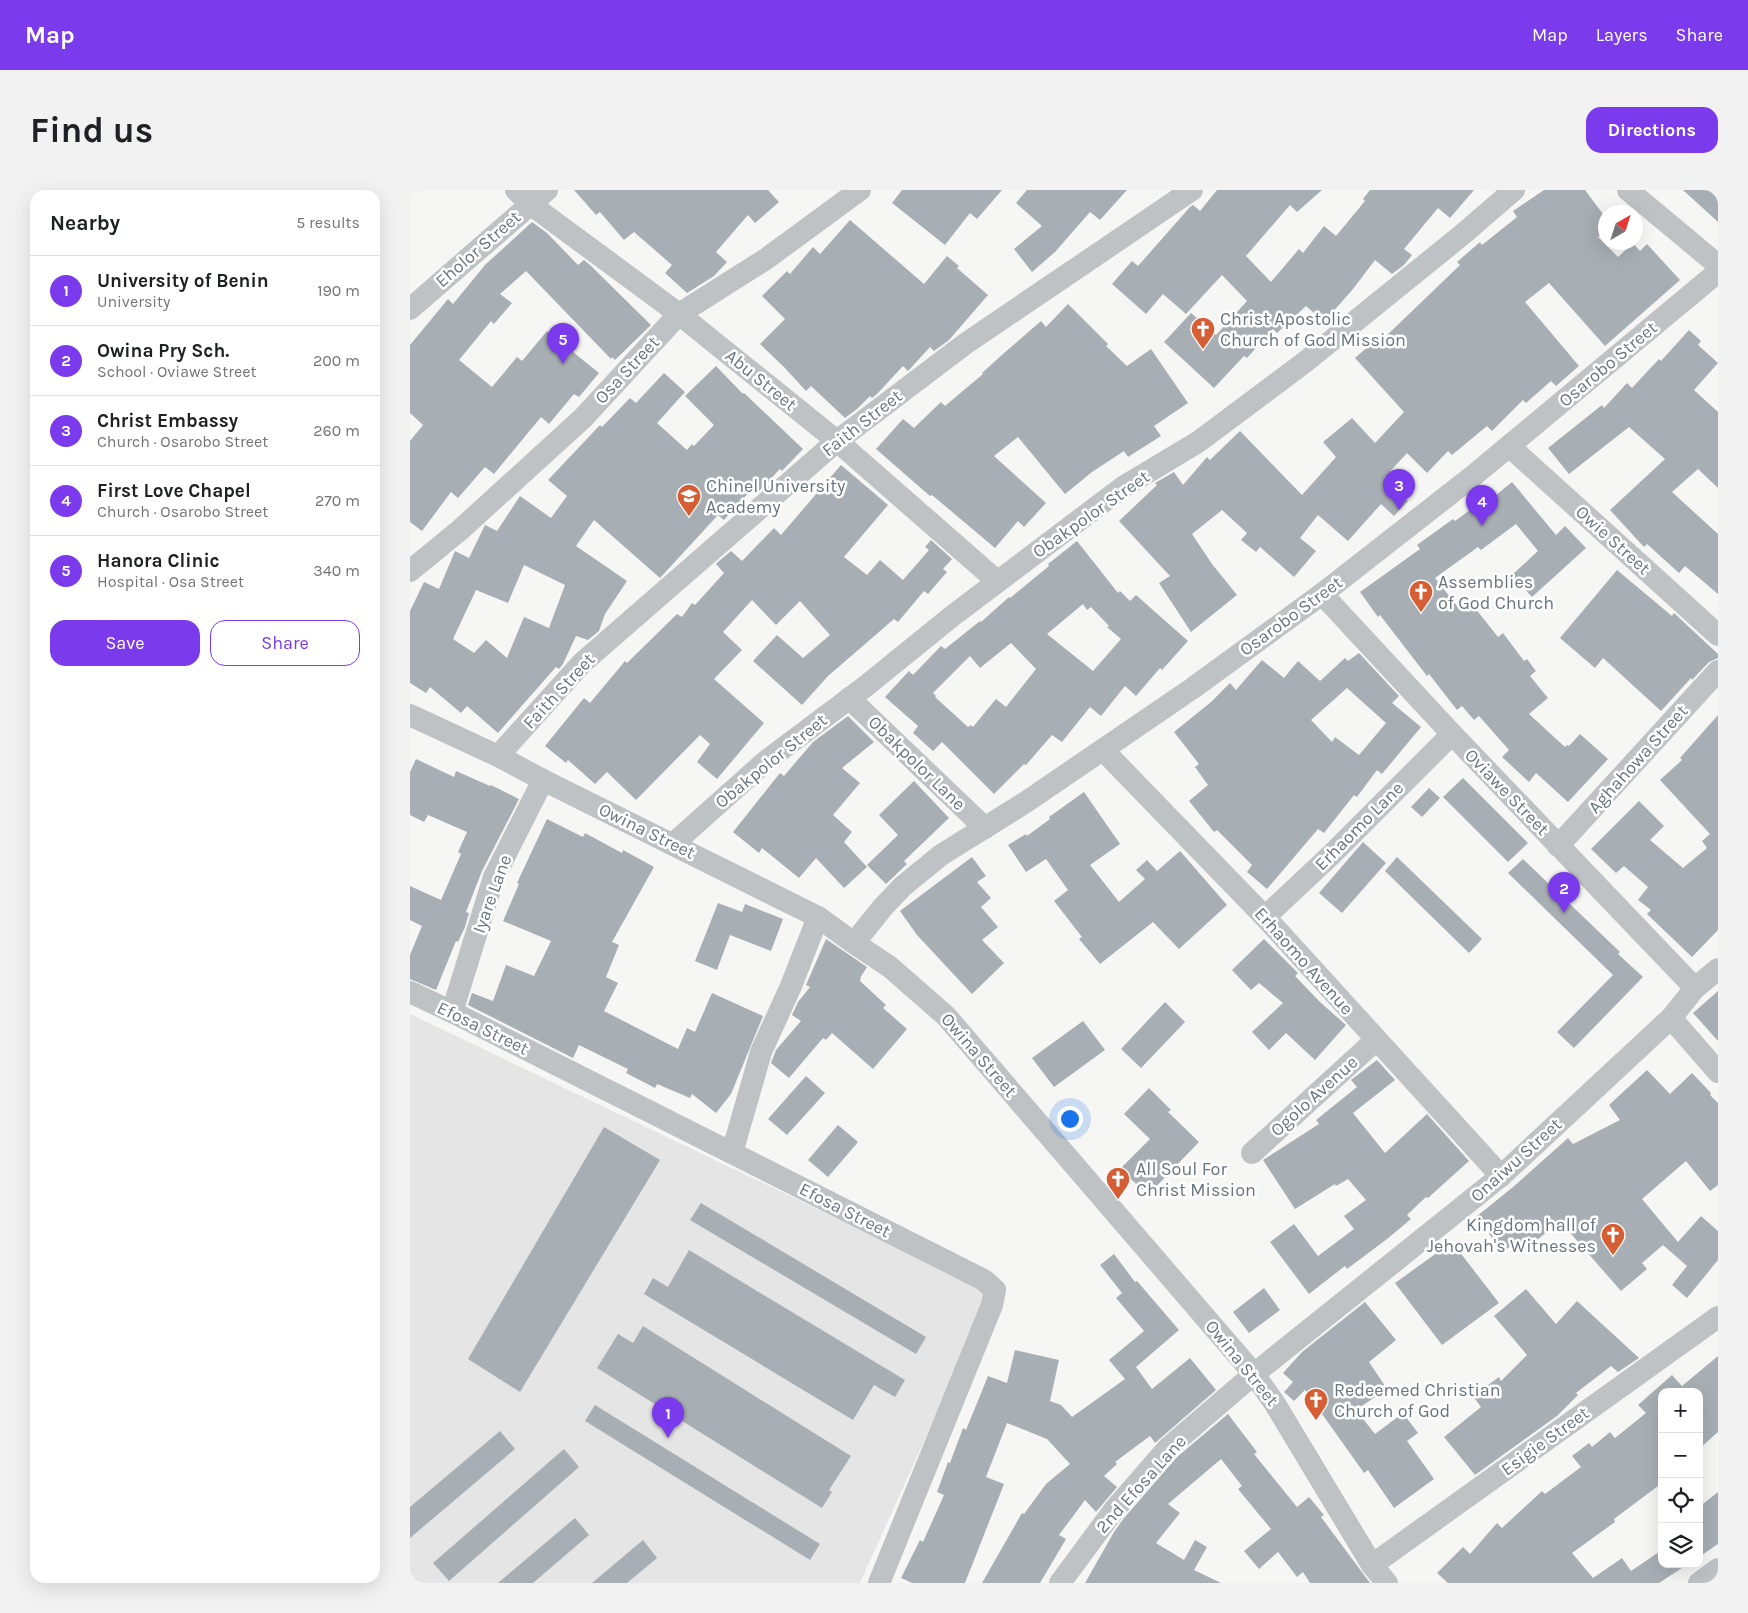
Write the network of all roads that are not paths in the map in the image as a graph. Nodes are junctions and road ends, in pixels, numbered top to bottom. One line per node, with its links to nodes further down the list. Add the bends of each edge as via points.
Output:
1 (860, 190): 9 (street, Osa Street, via 766,259)
2 (1192, 190): 10 (street, Faith Street, via 965,344)
3 (1514, 190): 13 (street, Obakpolor Street, via 1305,362 1198,442 1123,487)
4 (1628, 190): 6 (street)
5 (531, 194): 8 (street, Eholor Street); 9 (street, Abu Street)
6 (1718, 265)
7 (1718, 272): 11 (street, Osarobo Street)
8 (410, 309)
9 (679, 314): 10 (street, Abu Street); 12 (street, Osa Street, via 582,418 460,530)
10 (837, 441): 13 (street, Abu Street); 21 (street, Faith Street, via 582,663)
11 (1509, 446): 14 (street, Osarobo Street); 15 (street, Owie Street)
12 (410, 571)
13 (997, 581): 17 (street, Obakpolor Street)
14 (1322, 594): 19 (street, Oviawe Street); 20 (street, Osarobo Street)
15 (1718, 635)
16 (1718, 671): 25 (street, Aghahowa Street)
17 (849, 698): 23 (street, Obakpolor Lane); 24 (street, Obakpolor Street, via 766,762)
18 (410, 715): 21 (street, Owina Street)
19 (1452, 734): 25 (street, Oviawe Street); 27 (street, Erhaomo Lane)
20 (1103, 750): 23 (street, Osarobo Street); 27 (street, Erhaomo Avenue)
21 (498, 756): 22 (street, Owina Street)
22 (543, 780): 24 (street, Owina Street); 32 (street, Iyare Lane, via 494,877)
23 (985, 828): 28 (street, Osarobo Street, via 941,855 903,886)
24 (673, 844): 26 (street, Owina Street)
25 (1558, 846): 30 (street, Oviawe Street)
26 (818, 917): 28 (street, Owina Street); 36 (street, via 761,1052)
27 (1265, 917): 34 (street, Erhaomo Avenue)
28 (854, 943): 40 (street, Owina Street, via 890,967 946,1016)
29 (1718, 969): 30 (street, Onaiwu Street)
30 (1695, 988): 33 (street, Onaiwu Street)
31 (410, 992): 32 (street, Efosa Street)
32 (452, 1012): 36 (street, Efosa Street)
33 (1671, 1018): 35 (street); 38 (street, Onaiwu Street)
34 (1376, 1040): 37 (street, Ogolo Avenue); 38 (street, Erhaomo Avenue)
35 (1718, 1072)
36 (732, 1152): 43 (street, Efosa Street, via 984,1280 995,1290 992,1305)
37 (1252, 1153)
38 (1501, 1176): 40 (street, Onaiwu Street)
39 (1718, 1317): 41 (street, Esigie Street)
40 (1254, 1374): 41 (street, Owina Street); 44 (street, 2nd Efosa Lane, via 1168,1448 1114,1510)
41 (1372, 1565): 45 (street, Owina Street)
42 (1718, 1569): 46 (street)
43 (879, 1583)
44 (1060, 1583)
45 (1387, 1583)
46 (1699, 1583)

